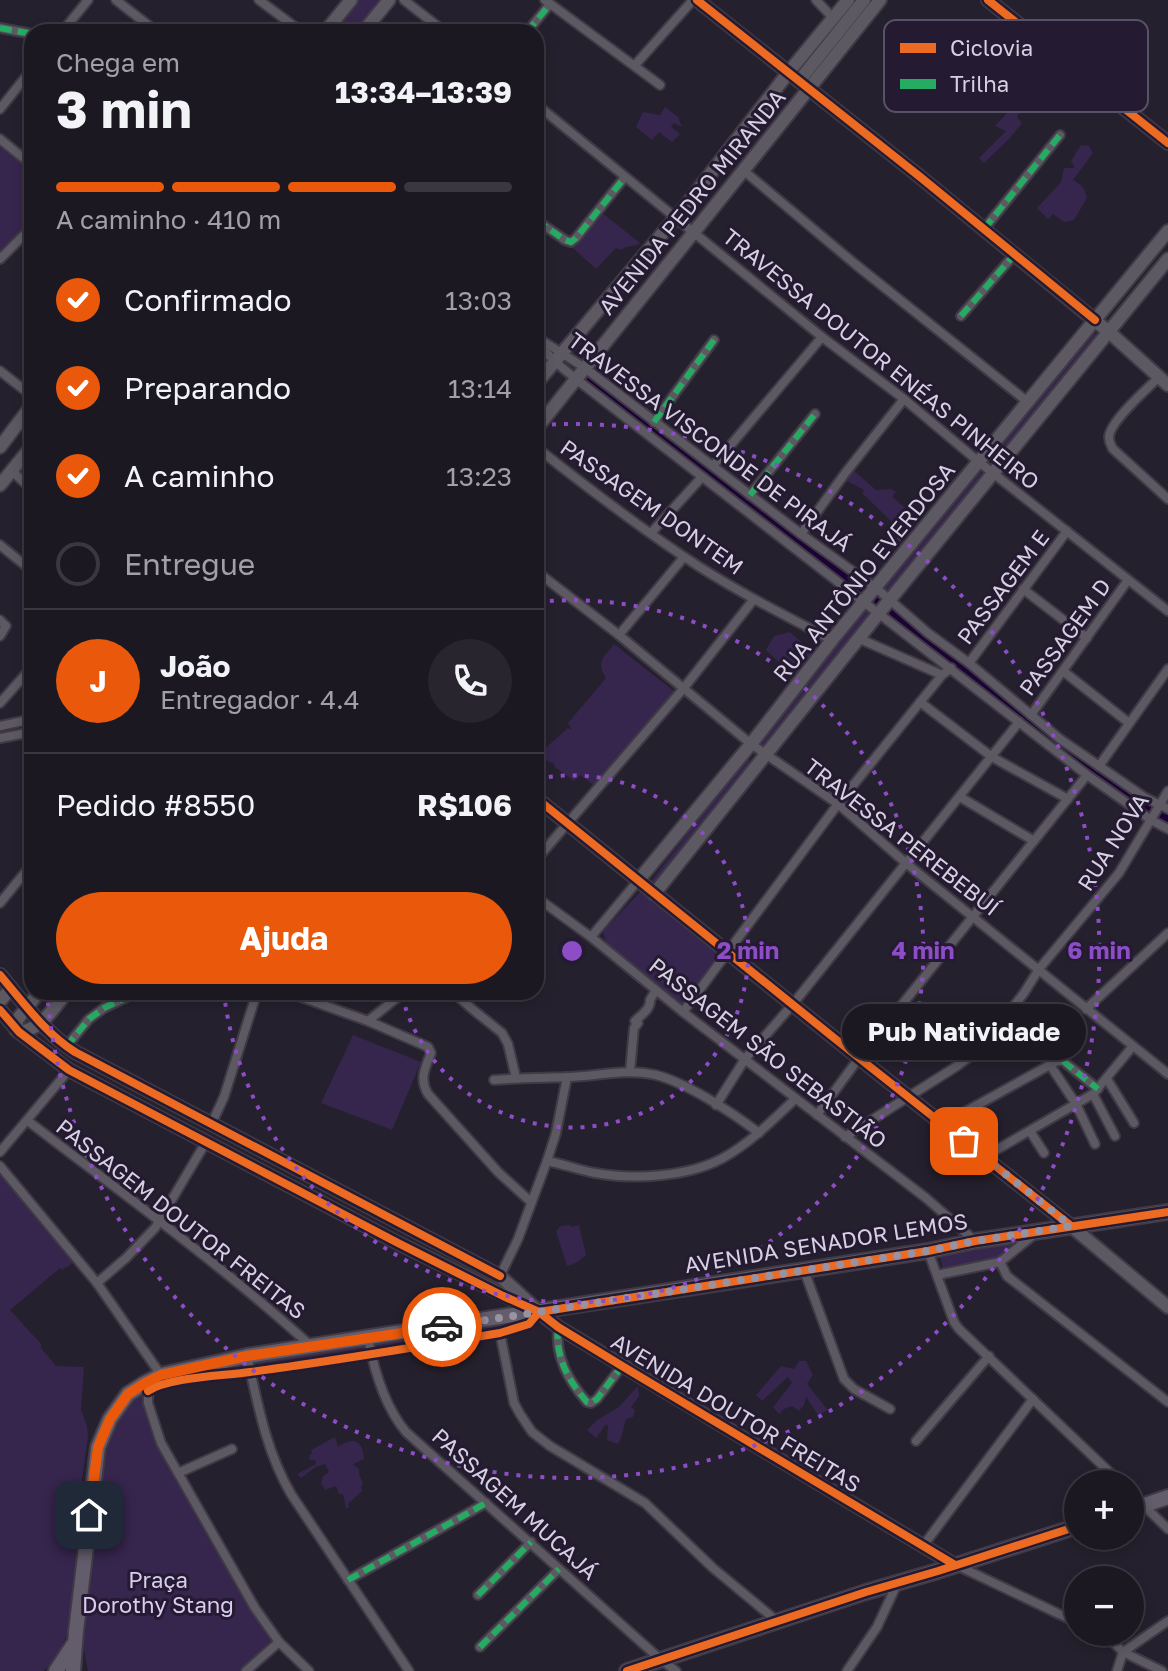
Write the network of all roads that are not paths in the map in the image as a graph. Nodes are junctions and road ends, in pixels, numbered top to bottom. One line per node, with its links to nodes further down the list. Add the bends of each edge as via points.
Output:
1 (88, 0): 16 (street)
2 (116, 0): 17 (street)
3 (259, 0): 18 (street)
4 (351, 0): 19 (main road)
5 (389, 0): 20 (main road)
6 (404, 0): 21 (street)
7 (695, 0): 25 (street); 27 (main road)
8 (816, 0): 14 (street)
9 (848, 0): 14 (main road, AVENIDA PEDRO MIRANDA)
10 (864, 0): 27 (main road, AVENIDA PEDRO MIRANDA)
11 (880, 0): 27 (main road, AVENIDA PEDRO MIRANDA)
12 (988, 0): 15 (main road)
13 (547, 2): 22 (street); 25 (street)
14 (833, 18): 27 (main road, AVENIDA PEDRO MIRANDA)
15 (1013, 20)
16 (68, 24)
17 (147, 24)
18 (291, 24)
19 (332, 24)
20 (370, 24)
21 (435, 24)
22 (532, 24)
23 (0, 28): 24 (street)
24 (24, 32)
25 (635, 65): 28 (street)
26 (24, 79): 29 (street)
27 (798, 81): 36 (main road, AVENIDA PEDRO MIRANDA); 38 (main road, AVENIDA PEDRO MIRANDA); 40 (main road)
28 (660, 85)
29 (0, 109)
30 (544, 111): 37 (street, TRAVESSA DOUTOR ENÉAS PINHEIRO)
31 (1129, 112): 34 (main road)
32 (1060, 135): 40 (street)
33 (0, 139): 35 (street)
34 (1168, 143)
35 (24, 158)
36 (743, 170): 41 (main road, AVENIDA PEDRO MIRANDA); 61 (street)
37 (625, 177): 38 (street, TRAVESSA DOUTOR ENÉAS PINHEIRO); 39 (street, via 571,242)
38 (676, 218): 41 (street, TRAVESSA DOUTOR ENÉAS PINHEIRO); 53 (main road, AVENIDA PEDRO MIRANDA)
39 (544, 226)
40 (984, 229): 44 (main road)
41 (694, 231): 50 (street, TRAVESSA DOUTOR ENÉAS PINHEIRO); 54 (main road, AVENIDA PEDRO MIRANDA)
42 (1168, 231): 48 (main road, RUA ANTÔNIO EVERDOSA)
43 (24, 235): 45 (street)
44 (1014, 255): 47 (street); 48 (main road)
45 (0, 259)
46 (1167, 262): 49 (main road, RUA ANTÔNIO EVERDOSA)
47 (961, 316)
48 (1095, 320): 49 (main road); 61 (main road, RUA ANTÔNIO EVERDOSA)
49 (1109, 332): 58 (main road); 74 (main road, RUA ANTÔNIO EVERDOSA)
50 (822, 337): 60 (street, TRAVESSA DOUTOR ENÉAS PINHEIRO); 72 (street)
51 (714, 340): 65 (street)
52 (544, 345): 53 (street, TRAVESSA VISCONDE DE PIRAJÁ)
53 (558, 356): 54 (street, TRAVESSA VISCONDE DE PIRAJÁ); 56 (main road, AVENIDA PEDRO MIRANDA); 57 (street, TRAVESSA VISCONDE DE PIRAJÁ)
54 (585, 368): 57 (main road, AVENIDA PEDRO MIRANDA); 65 (street, TRAVESSA VISCONDE DE PIRAJÁ)
55 (0, 371): 59 (street)
56 (544, 374)
57 (576, 379): 64 (main road, AVENIDA PEDRO MIRANDA); 75 (street, TRAVESSA VISCONDE DE PIRAJÁ)
58 (1164, 381): 79 (street, via 1117,420 1109,441)
59 (24, 390)
60 (904, 399): 71 (street, TRAVESSA DOUTOR ENÉAS PINHEIRO); 82 (street)
61 (1029, 403): 71 (main road, RUA ANTÔNIO EVERDOSA)
62 (815, 414): 78 (street)
63 (24, 416): 66 (main road)
64 (544, 419)
65 (654, 422): 72 (street, TRAVESSA VISCONDE DE PIRAJÁ)
66 (13, 430): 67 (main road); 68 (main road)
67 (24, 436)
68 (0, 447)
69 (544, 453): 81 (street, PASSAGEM DONTEM)
70 (24, 456): 73 (main road)
71 (979, 462): 74 (street, TRAVESSA DOUTOR ENÉAS PINHEIRO); 88 (main road, RUA ANTÔNIO EVERDOSA)
72 (713, 466): 78 (street, TRAVESSA VISCONDE DE PIRAJÁ)
73 (12, 471): 76 (street); 77 (main road)
74 (994, 474): 80 (street, TRAVESSA DOUTOR ENÉAS PINHEIRO); 91 (main road, RUA ANTÔNIO EVERDOSA)
75 (702, 477): 81 (street); 92 (street, TRAVESSA VISCONDE DE PIRAJÁ)
76 (24, 482)
77 (0, 485)
78 (750, 495): 82 (street, TRAVESSA VISCONDE DE PIRAJÁ)
79 (1168, 499)
80 (1067, 531): 87 (street, TRAVESSA DOUTOR ENÉAS PINHEIRO); 89 (street, PASSAGEM E)
81 (651, 533): 84 (street, PASSAGEM DONTEM)
82 (801, 534): 88 (street, TRAVESSA VISCONDE DE PIRAJÁ)
83 (0, 545): 85 (street)
84 (684, 557): 90 (street, PASSAGEM DONTEM); 96 (street)
85 (24, 564)
86 (544, 577): 96 (street, TRAVESSA PEREBEBUÍ)
87 (1128, 580): 93 (street, TRAVESSA DOUTOR ENÉAS PINHEIRO); 98 (street, PASSAGEM D)
88 (875, 588): 91 (street, TRAVESSA VISCONDE DE PIRAJÁ); 92 (main road, RUA ANTÔNIO EVERDOSA)
89 (1023, 589): 98 (street); 101 (street, PASSAGEM E)
90 (754, 599): 100 (street, PASSAGEM DONTEM); 107 (street)
91 (890, 600): 94 (main road, RUA ANTÔNIO EVERDOSA); 101 (street, TRAVESSA VISCONDE DE PIRAJÁ)
92 (864, 601): 94 (street, TRAVESSA VISCONDE DE PIRAJÁ); 100 (main road, RUA ANTÔNIO EVERDOSA)
93 (1168, 611)
94 (879, 613): 99 (main road, RUA ANTÔNIO EVERDOSA); 102 (street, TRAVESSA VISCONDE DE PIRAJÁ)
95 (0, 620): 97 (street, via 6,626)
96 (619, 635): 107 (street, TRAVESSA PEREBEBUÍ)
97 (0, 636)
98 (1087, 638): 104 (street, PASSAGEM D)
99 (860, 639): 105 (street); 118 (main road, RUA ANTÔNIO EVERDOSA)
100 (832, 640): 117 (main road, RUA ANTÔNIO EVERDOSA)
101 (969, 663): 110 (street, TRAVESSA VISCONDE DE PIRAJÁ)
102 (951, 668): 105 (street, PASSAGEM E); 112 (street, TRAVESSA VISCONDE DE PIRAJÁ)
103 (1168, 669): 113 (street)
104 (1063, 671): 110 (street, PASSAGEM D); 113 (street)
105 (942, 675): 108 (street, PASSAGEM E)
106 (24, 676): 109 (street)
107 (683, 689): 117 (street, TRAVESSA PEREBEBUÍ); 129 (street)
108 (920, 702): 119 (street); 126 (street, PASSAGEM E)
109 (0, 703)
110 (1031, 715): 120 (street, TRAVESSA VISCONDE DE PIRAJÁ)
111 (24, 721): 114 (street)
112 (1019, 722): 119 (street, PASSAGEM D); 121 (street, TRAVESSA VISCONDE DE PIRAJÁ)
113 (1129, 723): 120 (street)
114 (0, 726)
115 (24, 734): 116 (street)
116 (0, 738)
117 (751, 744): 118 (street, TRAVESSA PEREBEBUÍ); 135 (main road, RUA ANTÔNIO EVERDOSA)
118 (765, 754): 126 (street, TRAVESSA PEREBEBUÍ); 136 (main road, RUA ANTÔNIO EVERDOSA)
119 (992, 757): 123 (street, PASSAGEM D); 124 (street)
120 (1099, 766): 127 (street, TRAVESSA VISCONDE DE PIRAJÁ)
121 (1087, 775): 124 (street); 128 (street, TRAVESSA VISCONDE DE PIRAJÁ)
122 (1168, 791): 127 (street, RUA NOVA)
123 (960, 797): 131 (street); 133 (street, PASSAGEM D)
124 (1068, 799): 131 (street)
125 (544, 804): 129 (main road)
126 (838, 804): 133 (street, TRAVESSA PEREBEBUÍ); 142 (street, PASSAGEM E)
127 (1162, 807): 128 (street, RUA NOVA)
128 (1152, 819): 130 (street, TRAVESSA VISCONDE DE PIRAJÁ); 143 (street, RUA NOVA, via 1119,873)
129 (567, 823): 132 (street); 135 (main road)
130 (1167, 829)
131 (1034, 841): 139 (street)
132 (544, 850)
133 (907, 864): 139 (street, TRAVESSA PEREBEBUÍ); 155 (street, PASSAGEM D)
134 (24, 874): 137 (street)
135 (637, 882): 136 (main road); 141 (street, RUA ANTÔNIO EVERDOSA)
136 (654, 894): 142 (main road)
137 (0, 903)
138 (544, 903): 141 (street, PASSAGEM SÃO SEBASTIÃO)
139 (974, 917): 143 (street, TRAVESSA PEREBEBUÍ); 165 (street)
140 (1168, 933): 157 (street)
141 (591, 937): 146 (street, PASSAGEM SÃO SEBASTIÃO)
142 (727, 951): 155 (main road); 159 (street, PASSAGEM E)
143 (1039, 969): 157 (street, TRAVESSA PEREBEBUÍ); 176 (street, RUA NOVA, via 981,1048)
144 (0, 975): 145 (main road, AVENIDA DOUTOR FREITAS)
145 (11, 988): 154 (main road); 156 (main road, AVENIDA DOUTOR FREITAS)
146 (656, 990): 159 (street, PASSAGEM SÃO SEBASTIÃO); 169 (street, via 635,1021)
147 (32, 1000): 156 (main road)
148 (60, 1000): 161 (main road)
149 (120, 1000): 164 (street, via 89,1019)
150 (254, 1000): 184 (street)
151 (309, 1000): 160 (street)
152 (394, 1000): 160 (street)
153 (461, 1000): 172 (street, via 502,1033)
154 (0, 1001)
155 (793, 1004): 165 (main road); 166 (street, PASSAGEM D)
156 (27, 1006): 161 (main road, AVENIDA DOUTOR FREITAS); 162 (main road, via 17,1020)
157 (1086, 1009): 163 (street, TRAVESSA PEREBEBUÍ)
158 (0, 1010): 162 (main road, AVENIDA DOUTOR FREITAS)
159 (683, 1012): 166 (street, PASSAGEM SÃO SEBASTIÃO)
160 (368, 1021): 196 (street, via 428,1047 422,1082 428,1094)
161 (41, 1023): 162 (main road); 164 (main road, AVENIDA DOUTOR FREITAS)
162 (18, 1031): 168 (main road, AVENIDA DOUTOR FREITAS)
163 (1133, 1046): 170 (street, TRAVESSA PEREBEBUÍ); 173 (street)
164 (66, 1047): 184 (main road, AVENIDA DOUTOR FREITAS)
165 (859, 1058): 176 (main road); 180 (street)
166 (745, 1059): 177 (street, PASSAGEM SÃO SEBASTIÃO); 179 (street, PASSAGEM D)
167 (1050, 1065): 175 (street, via 1063,1061); 178 (street); 183 (street)
168 (69, 1070): 181 (street); 189 (main road, AVENIDA DOUTOR FREITAS)
169 (630, 1072): 171 (street); 179 (street, via 677,1083)
170 (1168, 1074)
171 (567, 1077): 172 (street); 194 (street)
172 (516, 1078): 174 (street)
173 (1107, 1079): 175 (street); 182 (street)
174 (494, 1080)
175 (1096, 1091): 178 (street); 187 (street)
176 (909, 1098): 183 (main road); 188 (street, RUA NOVA)
177 (795, 1099): 180 (street, PASSAGEM SÃO SEBASTIÃO); 186 (street)
178 (1076, 1104): 185 (street); 190 (street)
179 (716, 1105): 186 (street)
180 (817, 1115): 188 (street, PASSAGEM SÃO SEBASTIÃO)
181 (28, 1121): 191 (street); 199 (street, PASSAGEM DOUTOR FREITAS)
182 (1134, 1123)
183 (943, 1124): 193 (main road)
184 (211, 1125): 198 (main road, AVENIDA DOUTOR FREITAS)
185 (1030, 1131): 192 (street); 193 (street)
186 (759, 1133): 194 (street, via 725,1157 669,1175 597,1173)
187 (1115, 1136)
188 (845, 1137): 204 (street, PASSAGEM SÃO SEBASTIÃO)
189 (206, 1142): 199 (street); 202 (main road, AVENIDA DOUTOR FREITAS)
190 (1095, 1144)
191 (0, 1152)
192 (1044, 1153)
193 (984, 1157): 200 (main road)
194 (547, 1161): 196 (street)
195 (0, 1166): 211 (street)
196 (531, 1202): 210 (street)
197 (1168, 1212): 200 (main road, AVENIDA SENADOR LEMOS)
198 (381, 1214): 201 (main road, AVENIDA DOUTOR FREITAS); 202 (main road)
199 (159, 1221): 211 (street); 217 (street, PASSAGEM DOUTOR FREITAS)
200 (1071, 1226): 203 (main road, AVENIDA SENADOR LEMOS); 212 (main road)
201 (406, 1227): 205 (main road); 210 (main road, AVENIDA DOUTOR FREITAS)
202 (372, 1228): 205 (main road, AVENIDA DOUTOR FREITAS)
203 (1037, 1232): 204 (main road, AVENIDA SENADOR LEMOS); 207 (street)
204 (975, 1241): 206 (main road, AVENIDA SENADOR LEMOS)
205 (398, 1243): 213 (main road, AVENIDA DOUTOR FREITAS)
206 (928, 1251): 208 (main road, AVENIDA SENADOR LEMOS); 209 (street)
207 (1000, 1262): 209 (street); 225 (street, via 1007,1276)
208 (804, 1270): 213 (main road, AVENIDA SENADOR LEMOS); 226 (street, via 844,1379)
209 (937, 1275): 220 (street, via 954,1322)
210 (500, 1276): 213 (main road, AVENIDA DOUTOR FREITAS)
211 (97, 1283): 223 (street)
212 (1168, 1307)
213 (539, 1312): 214 (main road, AVENIDA DOUTOR FREITAS); 215 (street, AVENIDA SENADOR LEMOS, via 529,1324); 216 (main road, AVENIDA SENADOR LEMOS)
214 (558, 1327): 221 (main road, AVENIDA DOUTOR FREITAS); 221 (street, via 561,1361 587,1402 597,1399)
215 (500, 1333): 218 (street, AVENIDA SENADOR LEMOS); 245 (street, via 514,1403 532,1432 645,1503)
216 (368, 1338): 217 (main road, AVENIDA SENADOR LEMOS); 218 (street, PASSAGEM MUCAJÁ)
217 (311, 1347): 219 (main road, AVENIDA SENADOR LEMOS)
218 (371, 1354): 222 (street, AVENIDA SENADOR LEMOS); 232 (street, PASSAGEM MUCAJÁ, via 396,1420)
219 (247, 1356): 222 (street); 223 (main road, AVENIDA SENADOR LEMOS)
220 (989, 1356): 224 (street); 227 (street)
221 (622, 1366): 238 (main road, AVENIDA DOUTOR FREITAS)
222 (250, 1372): 230 (street, AVENIDA SENADOR LEMOS, via 184,1380 148,1391 161,1443); 241 (street, via 277,1470)
223 (161, 1375): 248 (main road, AVENIDA SENADOR LEMOS, via 128,1394 98,1447)
224 (1033, 1399): 229 (street); 238 (street)
225 (1168, 1402)
226 (890, 1409)
227 (916, 1441)
228 (232, 1449): 230 (street)
229 (1107, 1470)
230 (178, 1473): 247 (street)
231 (1168, 1497): 233 (main road)
232 (486, 1503): 237 (street, PASSAGEM MUCAJÁ); 241 (street)
233 (1144, 1506)
234 (1144, 1513): 235 (street)
235 (1168, 1529)
236 (1064, 1530): 239 (main road)
237 (531, 1542): 240 (street, PASSAGEM MUCAJÁ); 243 (street)
238 (923, 1546): 239 (main road, AVENIDA DOUTOR FREITAS)
239 (955, 1565): 242 (main road); 244 (street, AVENIDA DOUTOR FREITAS)
240 (559, 1569): 250 (street); 252 (street, PASSAGEM MUCAJÁ)
241 (348, 1580): 258 (street)
242 (897, 1583): 245 (main road); 261 (street, via 877,1627)
243 (478, 1595)
244 (1064, 1616)
245 (778, 1621): 252 (main road)
246 (1168, 1621): 251 (street)
247 (279, 1642): 256 (street); 257 (street)
248 (75, 1644): 253 (main road); 254 (main road, AVENIDA SENADOR LEMOS); 255 (main road)
249 (1117, 1646): 251 (street)
250 (480, 1647)
251 (1123, 1652): 262 (street); 263 (street)
252 (660, 1659): 259 (main road); 260 (street, PASSAGEM MUCAJÁ)
253 (56, 1671)
254 (73, 1671)
255 (85, 1671)
256 (246, 1671)
257 (309, 1671)
258 (409, 1671)
259 (627, 1671)
260 (676, 1671)
261 (847, 1671)
262 (1117, 1671)
263 (1162, 1671)

